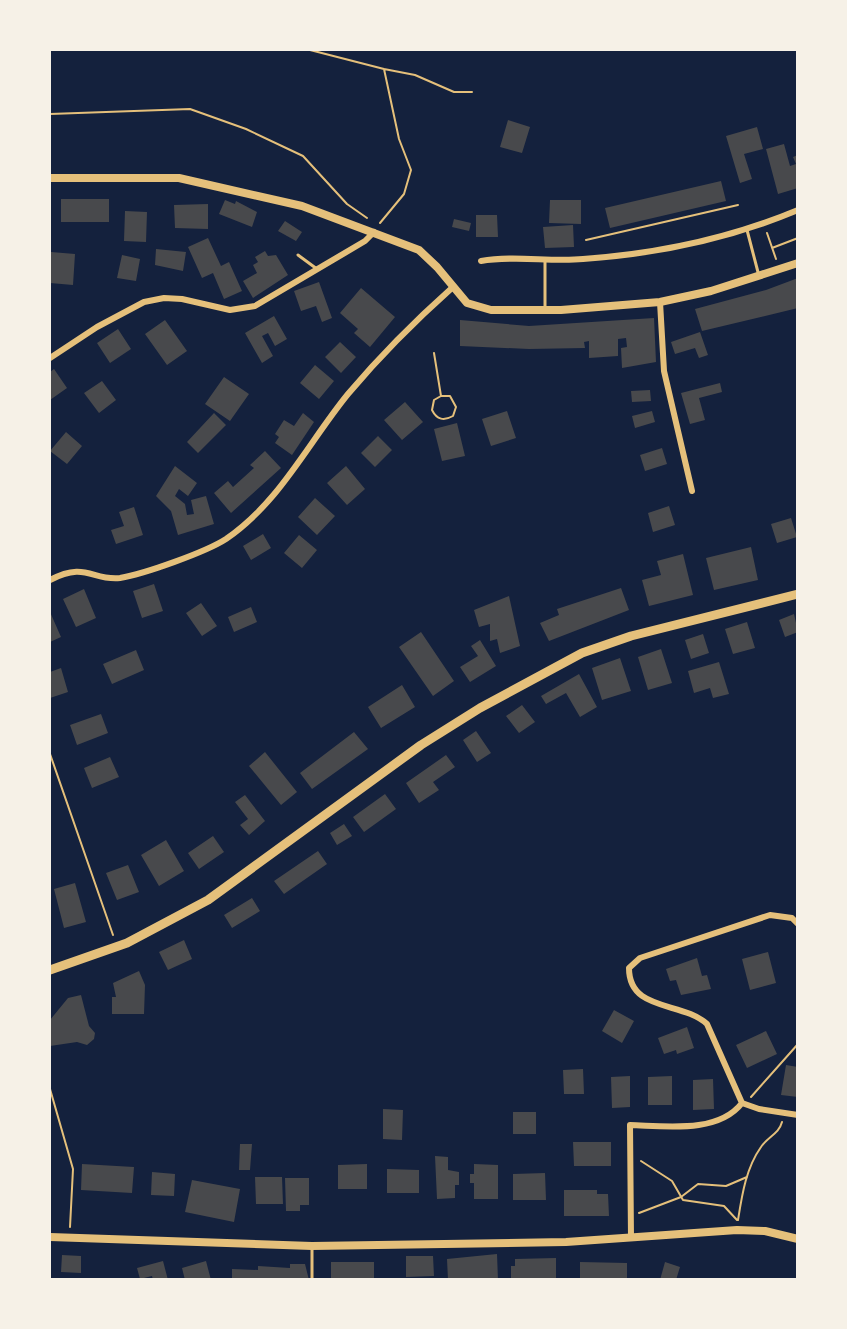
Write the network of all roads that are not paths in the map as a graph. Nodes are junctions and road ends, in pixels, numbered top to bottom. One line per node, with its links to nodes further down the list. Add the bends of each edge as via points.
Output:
1 (50, 178): 4 (street, via 179,178 302,206)
2 (798, 210): 3 (street)
3 (746, 227): 6 (street, via 627,255); 10 (lane)
4 (375, 232): 9 (street); 11 (street, via 419,250)
5 (298, 255): 9 (lane)
6 (545, 260): 7 (street); 13 (lane)
7 (482, 261)
8 (798, 263): 10 (street)
9 (317, 269): 14 (street, via 243,310 218,309 173,298 144,302)
10 (760, 277): 12 (street)
11 (453, 287): 13 (street, via 467,303 482,309); 16 (street, via 349,394 269,501 226,539 201,552 118,578 86,570)
12 (660, 302): 13 (street); 15 (street, via 664,371)
13 (545, 310)
14 (50, 358)
15 (692, 491)
16 (50, 580)
17 (798, 594): 19 (main road, via 631,636 582,653 421,745 208,900 127,943)
18 (798, 924): 20 (street, via 792,918 770,915 640,958 628,968 634,990 648,1002 697,1014 707,1023)
19 (50, 970)
20 (742, 1103): 21 (street); 23 (street, via 734,1114 718,1121 630,1125)
21 (798, 1115)
22 (50, 1238): 25 (street)
23 (631, 1238): 24 (street, via 737,1230); 25 (street)
24 (798, 1239)
25 (312, 1246): 26 (lane)
26 (312, 1280)

